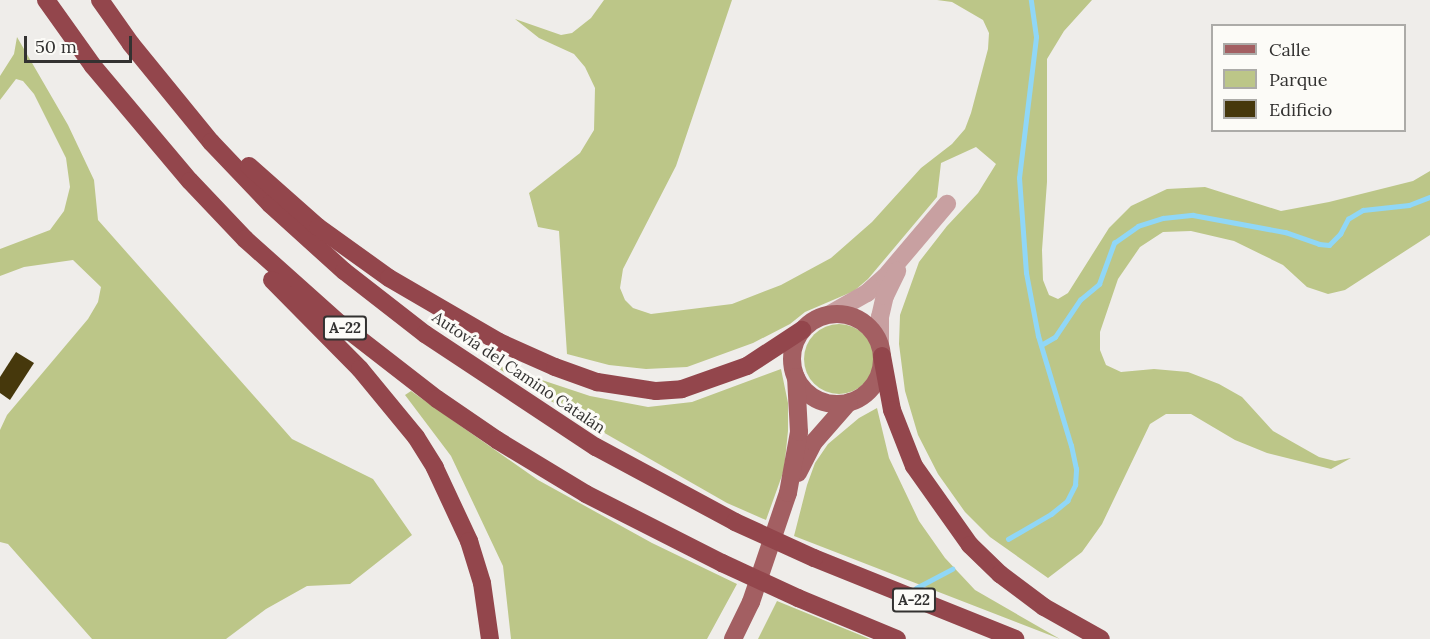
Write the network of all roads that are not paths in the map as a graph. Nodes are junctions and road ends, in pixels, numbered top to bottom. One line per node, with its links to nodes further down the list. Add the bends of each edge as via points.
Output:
1 (46, 0): 3 (highway, A-22)
2 (99, 0): 4 (highway, Autovía del Camino Catalán / A-22)
3 (77, 44): 13 (highway, via 106,93 143,143 216,224 360,369 416,437 469,541 482,583); 15 (highway, A-22, bridge, via 144,130 245,239 339,323 437,399 596,499 722,563)
4 (131, 44): 8 (highway, via 226,146 318,227 389,278 452,316 555,367 597,382 630,388 682,389 747,366); 16 (highway, Autovía del Camino Catalán / A-22, bridge, via 211,142 270,204 344,271 425,334 556,421 735,522)
5 (946, 204): 6 (street)
6 (921, 235): 7 (street, via 867,293); 9 (street, via 885,296 880,317)
7 (830, 314): 8 (main road); 9 (main road, via 861,321)
8 (802, 330): 10 (main road, via 792,354)
9 (881, 351): 11 (main road, via 878,377 871,388); 17 (highway, via 892,410 914,466 970,545 1044,607)
10 (796, 378): 11 (main road, via 818,400); 12 (main road, via 799,432)
11 (849, 402): 12 (main road, via 814,442)
12 (788, 493): 14 (main road, via 751,603)
13 (490, 639)
14 (733, 639)
15 (897, 639)
16 (1015, 639)
17 (1101, 639)

